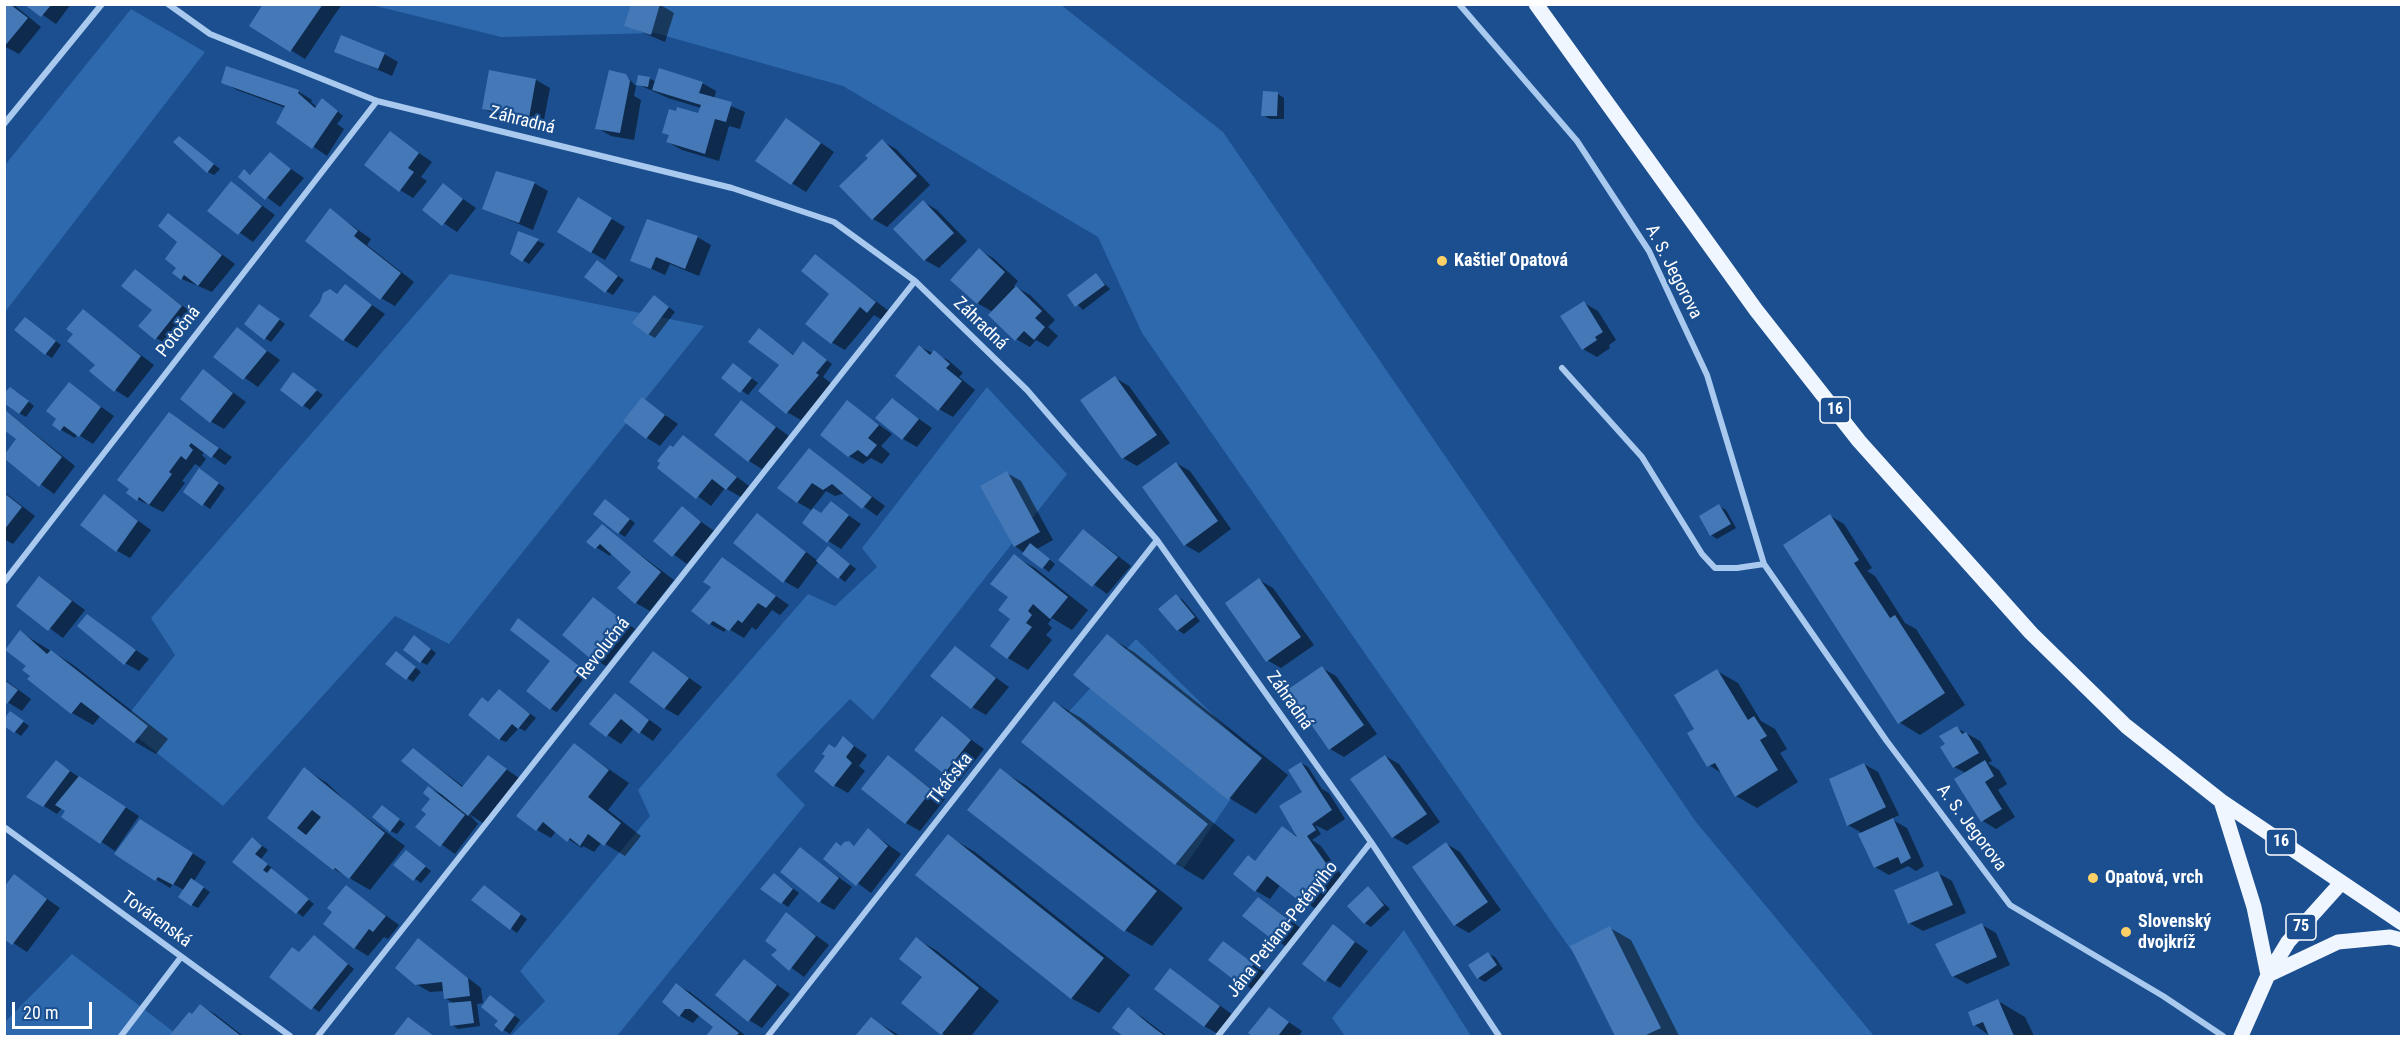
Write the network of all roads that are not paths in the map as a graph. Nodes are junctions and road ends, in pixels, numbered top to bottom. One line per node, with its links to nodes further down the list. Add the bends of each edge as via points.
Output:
1 (102, 4): 6 (street)
2 (168, 4): 5 (street, Záhradná, via 210,34)
3 (1459, 4): 10 (street, A. S. Jegorova, via 1576,141 1649,251 1707,375)
4 (1536, 4): 12 (main road, 16, via 1756,310 1859,441 2036,637 2126,726)
5 (377, 101): 7 (street, Záhradná, via 732,188 834,222); 11 (street, Potočná)
6 (4, 124)
7 (915, 281): 9 (street, Záhradná, via 1027,390); 22 (street, Revolučná)
8 (1562, 368): 10 (street, via 1642,457 1702,554 1715,568)
9 (1157, 540): 14 (street, Záhradná); 23 (street, Tkáčska)
10 (1764, 564): 26 (street, A. S. Jegorova, via 1886,740 2010,905)
11 (4, 582)
12 (2222, 801): 15 (main road, 16); 19 (main road, via 2254,907)
13 (4, 827): 18 (street, Továrenská)
14 (1371, 842): 24 (street, Jána Petiana-Petényiho); 25 (street, Záhradná)
15 (2341, 883): 16 (main road, 16); 19 (main road, 75, via 2288,942)
16 (2402, 923)
17 (2402, 940): 19 (main road, via 2390,937 2338,942)
18 (182, 957): 20 (street); 21 (street, Továrenská)
19 (2268, 975): 27 (main road, 75)
20 (121, 1036)
21 (290, 1036)
22 (318, 1036)
23 (768, 1036)
24 (1218, 1036)
25 (1498, 1036)
26 (2223, 1036)
27 (2241, 1036)

